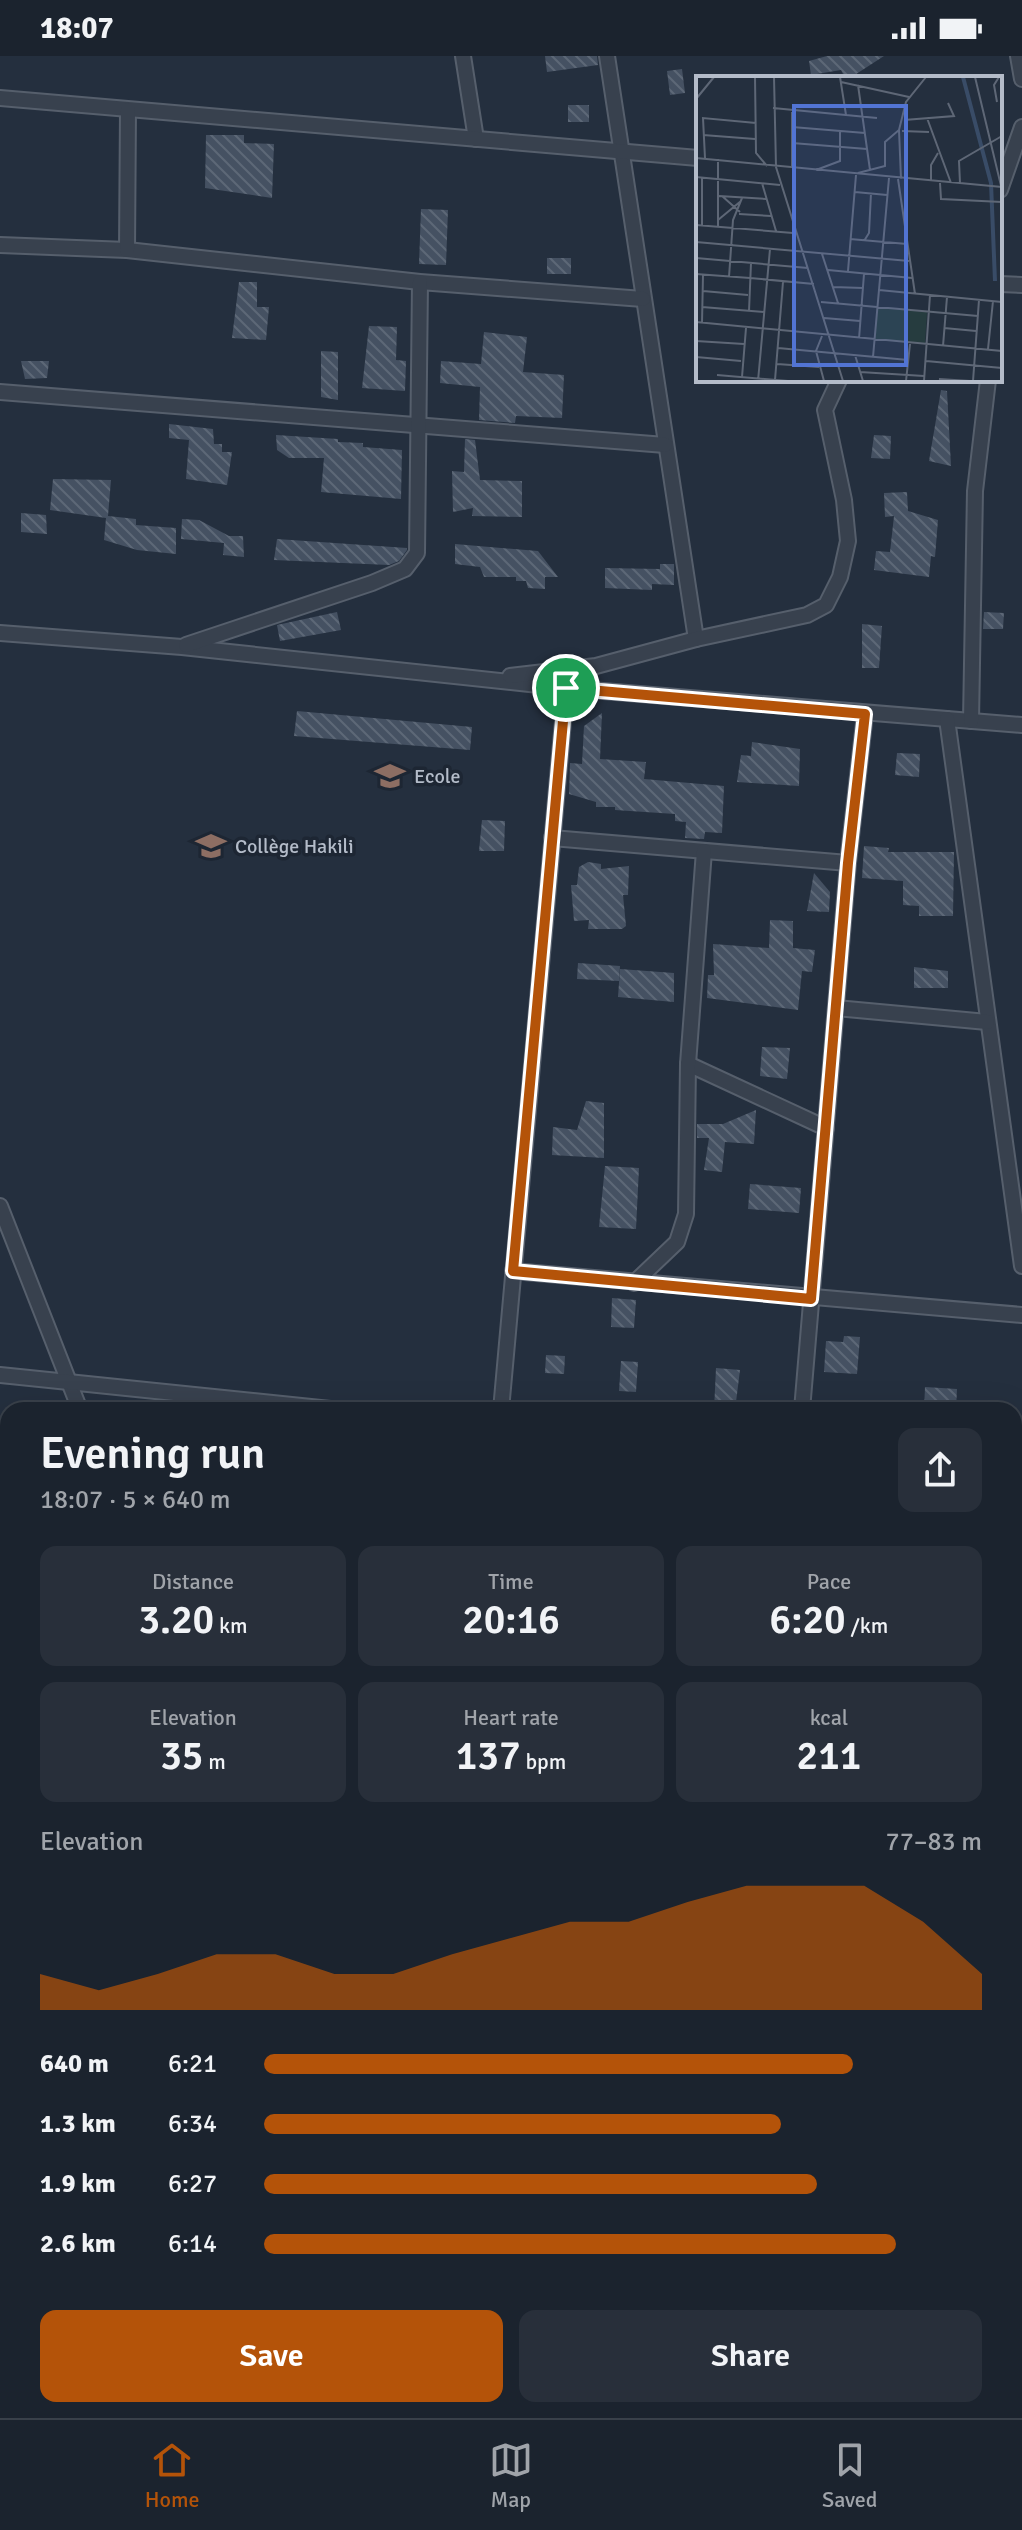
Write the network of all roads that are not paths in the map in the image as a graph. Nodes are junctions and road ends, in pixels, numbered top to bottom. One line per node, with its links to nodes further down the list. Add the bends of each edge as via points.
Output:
1 (463, 56): 8 (street)
2 (607, 56): 9 (street)
3 (1018, 56): 4 (street)
4 (1022, 79)
5 (0, 98): 6 (street)
6 (128, 110): 8 (street); 14 (street)
7 (1022, 127): 12 (street)
8 (476, 139): 9 (street)
9 (620, 151): 10 (street); 18 (street)
10 (696, 158)
11 (1022, 179): 12 (street)
12 (1003, 185)
13 (0, 245): 14 (street)
14 (127, 250): 15 (street)
15 (420, 282): 18 (street); 22 (street)
16 (1002, 284): 17 (street)
17 (1022, 285)
18 (643, 299): 23 (street)
19 (838, 382): 25 (street, via 825,410 848,541 840,577 826,605 807,615)
20 (988, 382): 31 (street, via 975,491)
21 (0, 392): 22 (street)
22 (419, 426): 23 (street); 26 (street, via 417,553 405,569)
23 (665, 445): 25 (street)
24 (0, 633): 26 (street)
25 (696, 639): 27 (street, via 596,666)
26 (182, 647): 27 (street)
27 (482, 679): 28 (street)
28 (566, 688): 29 (street); 33 (street)
29 (865, 714): 30 (street); 35 (street)
30 (947, 719): 31 (street); 37 (street)
31 (971, 721): 32 (street)
32 (1022, 725)
33 (552, 838): 34 (street); 42 (street)
34 (704, 851): 35 (street); 38 (street)
35 (848, 863): 36 (street)
36 (836, 1008): 37 (street); 39 (street)
37 (987, 1022): 41 (street)
38 (688, 1064): 39 (street); 43 (street, via 682,1232)
39 (826, 1128): 44 (street)
40 (1, 1211): 47 (street)
41 (1022, 1266)
42 (513, 1271): 43 (street); 50 (street)
43 (634, 1283): 44 (street)
44 (811, 1299): 45 (street); 51 (street)
45 (1022, 1315)
46 (0, 1375): 47 (street)
47 (68, 1379): 48 (street); 49 (street)
48 (77, 1402)
49 (222, 1402)
50 (502, 1402)
51 (803, 1402)

